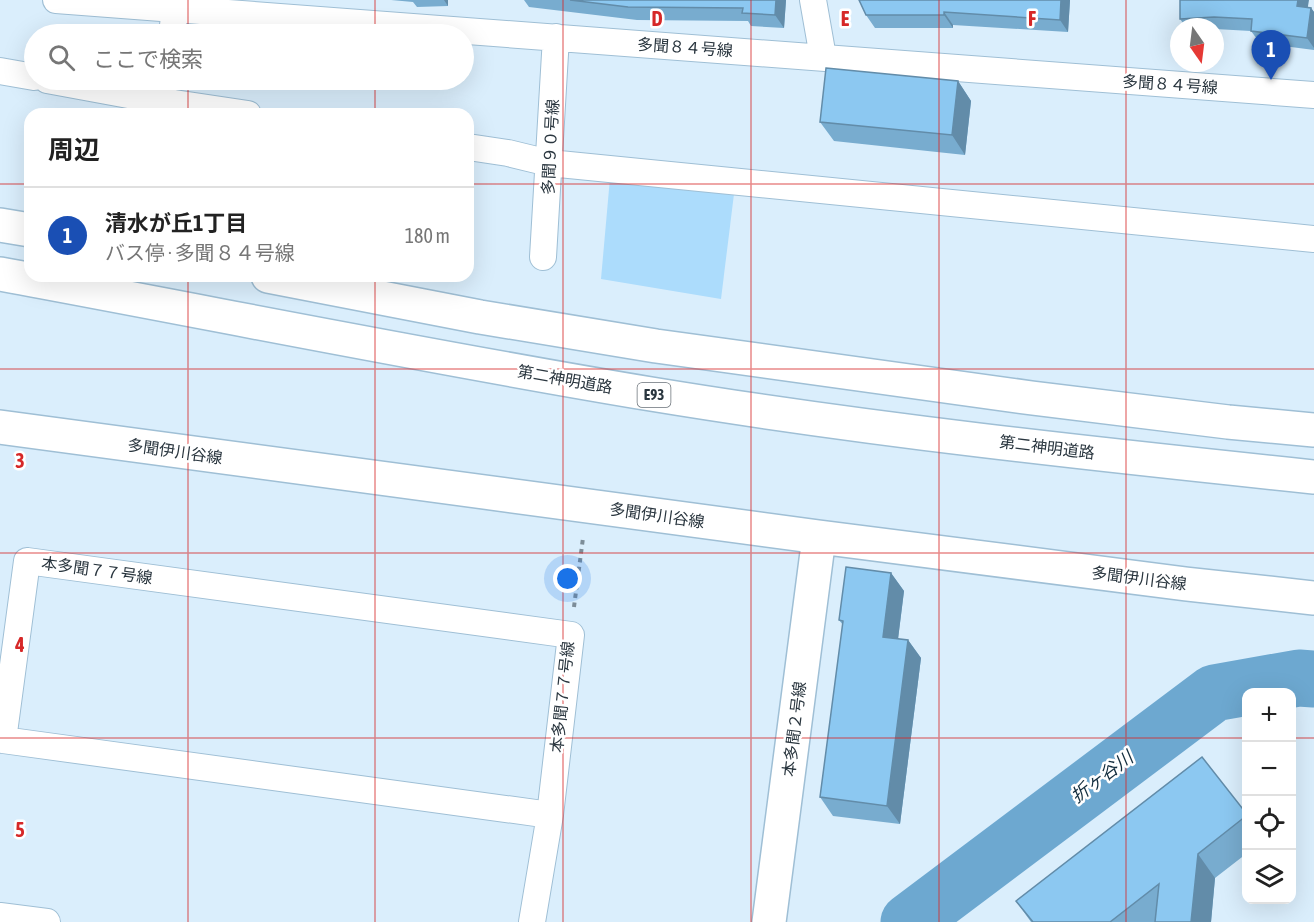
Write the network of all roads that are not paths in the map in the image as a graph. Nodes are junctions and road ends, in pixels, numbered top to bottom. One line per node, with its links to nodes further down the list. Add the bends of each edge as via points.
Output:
1 (56, 0): 3 (street, 多聞８４号線)
2 (813, 0): 8 (street)
3 (176, 4): 4 (street); 5 (street, 多聞８４号線)
4 (173, 24)
5 (406, 24)
6 (474, 30): 7 (street, 多聞８４号線)
7 (556, 37): 8 (street, 多聞８４号線); 15 (street, 多聞９０号線)
8 (823, 57): 12 (street, 多聞８４号線)
9 (0, 71): 10 (street)
10 (24, 75)
11 (163, 90): 13 (street)
12 (1314, 95)
13 (227, 108)
14 (474, 148): 15 (street)
15 (549, 164): 18 (street); 19 (street, 多聞９０号線)
16 (0, 225): 17 (main road)
17 (24, 229)
18 (1314, 239)
19 (543, 257)
20 (0, 274): 21 (main road, 第二神明道路 / E93)
21 (24, 279)
22 (43, 282): 26 (main road, 第二神明道路 / E93, via 473,363 827,421)
23 (299, 282): 25 (main road, via 656,346 1032,398)
24 (0, 427): 27 (main road, 多聞伊川谷線)
25 (1314, 430)
26 (1314, 477)
27 (819, 537): 28 (main road, 多聞伊川谷線); 31 (main road, 本多聞２号線)
28 (1314, 598)
29 (550, 814): 29 (street, 本多聞７７号線, via 3,740 27,561 571,635); 30 (street, 本多聞７７号線)
30 (532, 922)
31 (769, 922)

